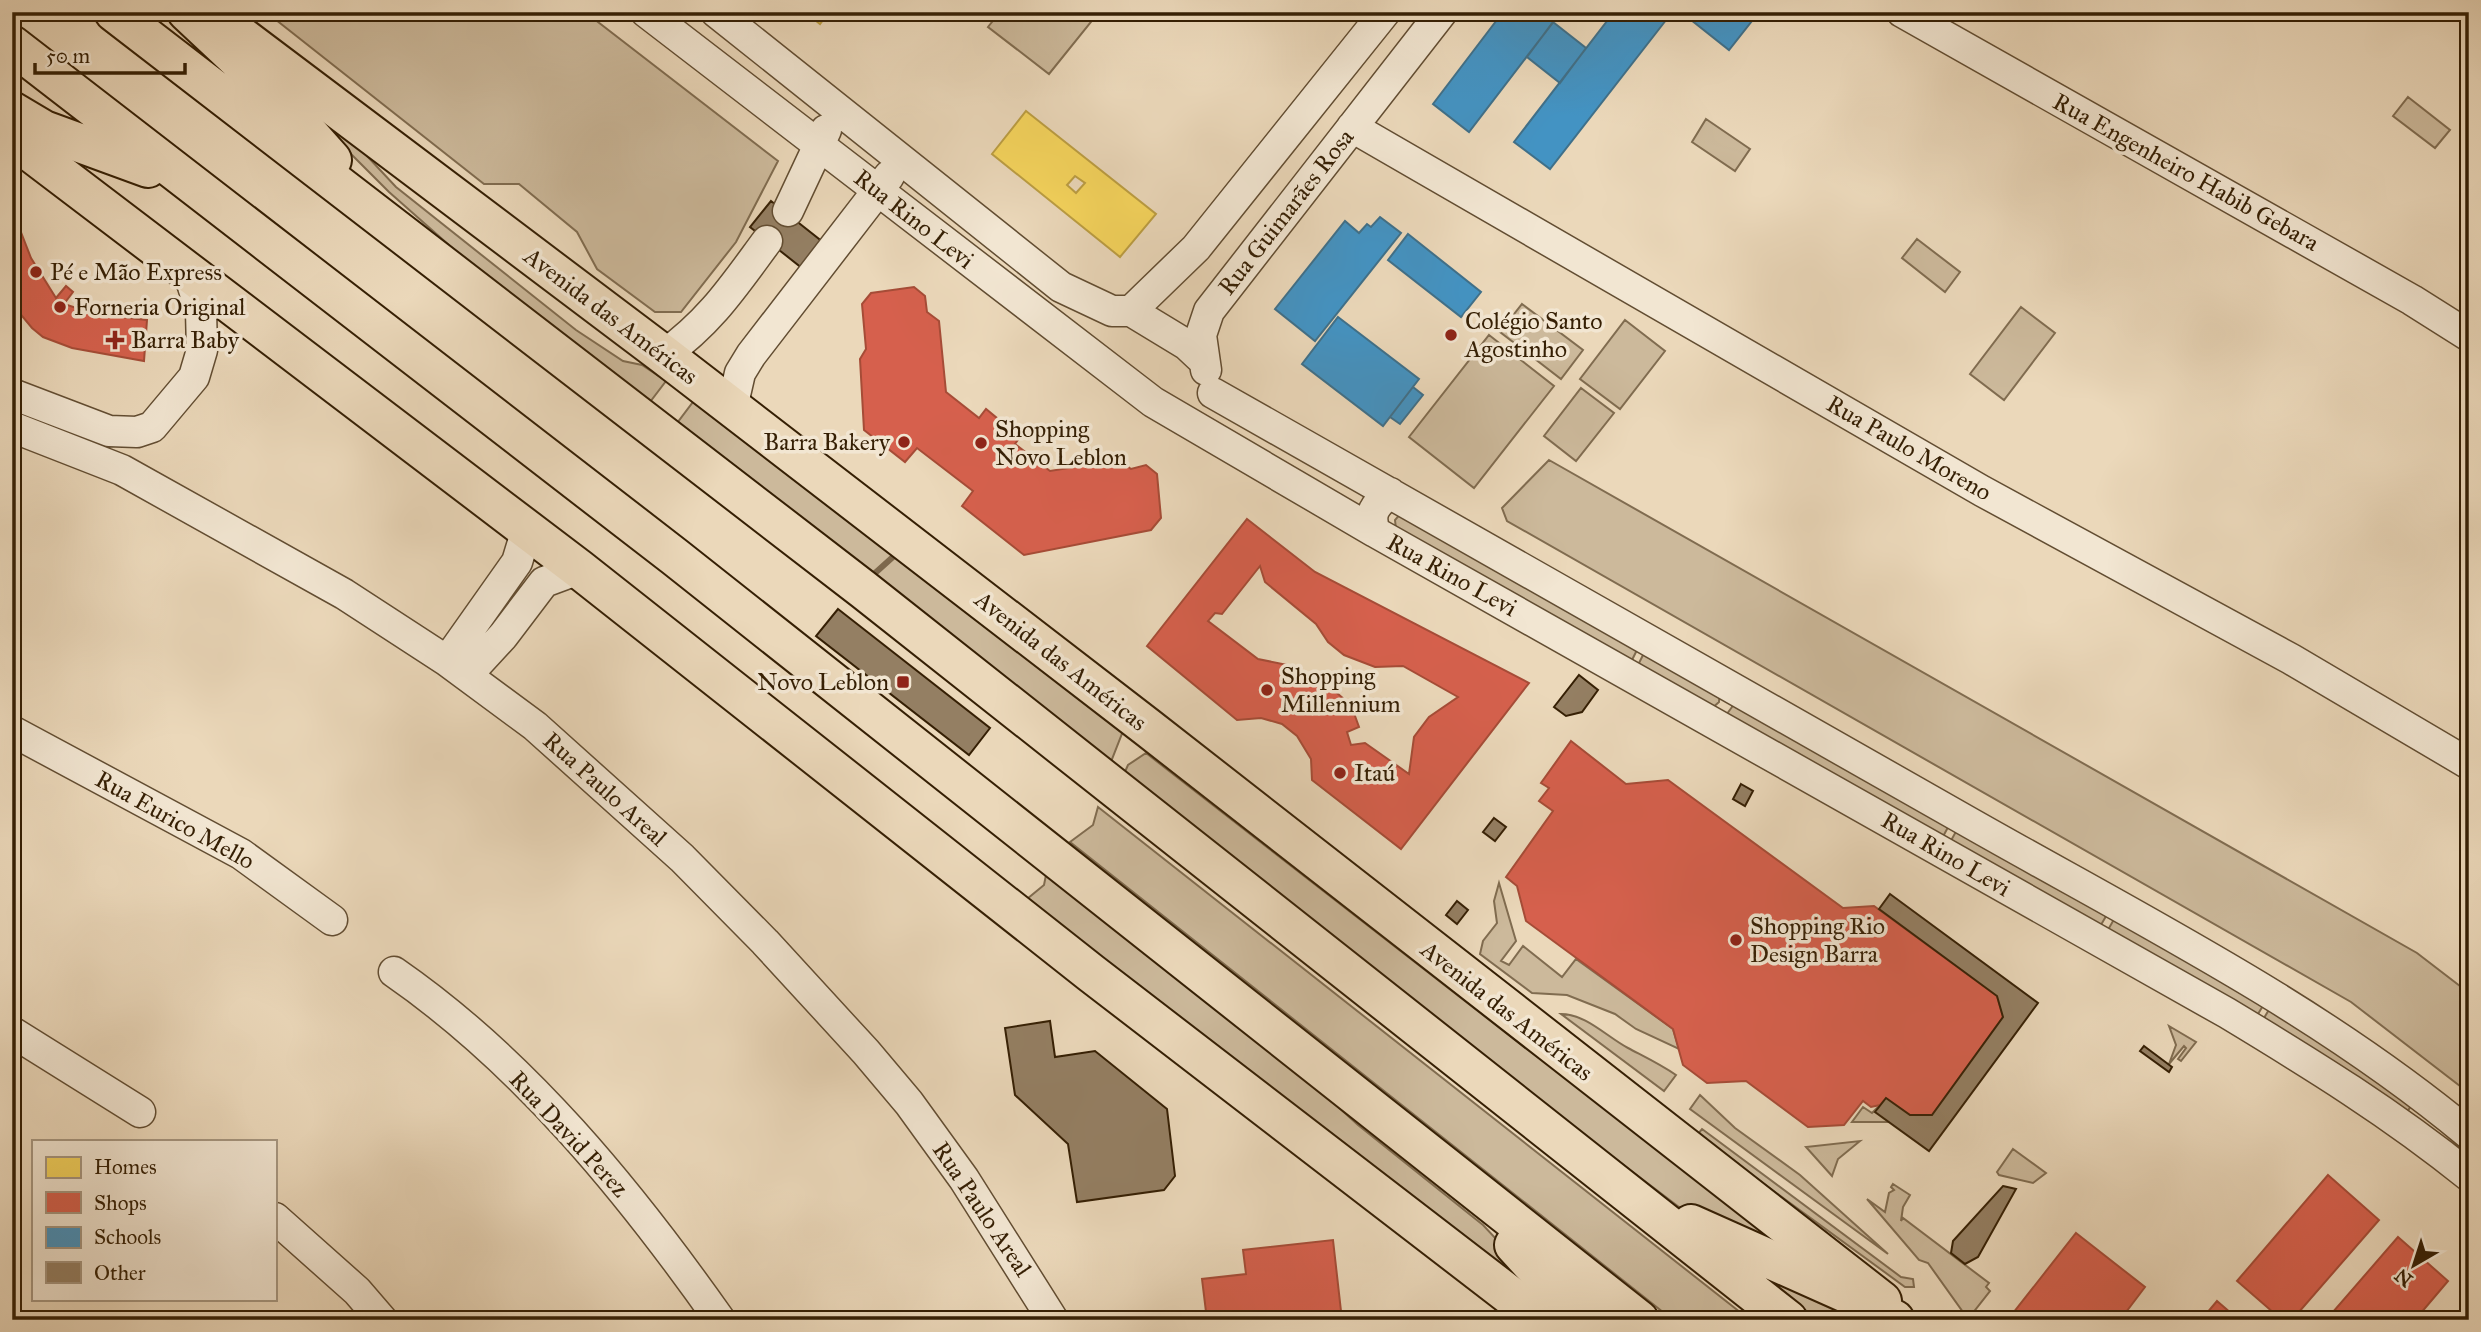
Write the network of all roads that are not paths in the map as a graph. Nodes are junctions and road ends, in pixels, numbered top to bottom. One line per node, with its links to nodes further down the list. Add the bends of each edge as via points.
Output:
1 (114, 12): 20 (main road)
2 (187, 12): 20 (main road, via 267,87 335,163 396,217)
3 (209, 12): 25 (main road, Avenida das Américas)
4 (646, 12): 14 (street, Rua Rino Levi)
5 (716, 12): 10 (street, Rua Rino Levi)
6 (1385, 12): 22 (street, Rua Guimarães Rosa, via 1196,248)
7 (1442, 12): 12 (street, Rua Guimarães Rosa)
8 (1902, 12): 23 (street, Rua Engenheiro Habib Gebara)
9 (12, 45): 18 (main road)
10 (842, 110): 14 (street); 15 (street, Rua Rino Levi)
11 (12, 111): 18 (main road, via 44,130 140,163 205,210)
12 (1352, 127): 26 (street, Rua Guimarães Rosa, via 1209,311 1201,335); 40 (street, Rua Paulo Moreno, via 1982,491 2291,659)
13 (12, 138): 21 (main road)
14 (819, 144): 16 (street, Rua Rino Levi); 17 (street)
15 (900, 159): 16 (street); 22 (street, Rua Rino Levi, via 1061,287)
16 (877, 192): 24 (street, Rua Rino Levi); 29 (street, via 751,355 740,373)
17 (788, 211)
18 (233, 218): 46 (main road, via 675,557)
19 (767, 241): 25 (street, via 696,332)
20 (418, 249): 48 (main road, via 718,478)
21 (189, 274): 28 (street, via 201,311 202,350 194,377 152,427 137,432 109,431); 33 (main road)
22 (1122, 311): 24 (street, Rua Guimarães Rosa, via 1097,318); 26 (street, Rua Rino Levi, via 1187,345)
23 (2469, 336)
24 (1081, 347): 30 (street, Rua Rino Levi)
25 (664, 355): 29 (main road, Avenida das Américas)
26 (1203, 360): 27 (street, Rua Guimarães Rosa)
27 (1213, 393): 30 (street, via 1206,411); 32 (street)
28 (12, 394)
29 (732, 408): 60 (main road, Avenida das Américas)
30 (1186, 422): 34 (street, Rua Rino Levi)
31 (12, 427): 36 (street, Rua Paulo Areal, via 122,470 344,594)
32 (1390, 493): 34 (street, Rua Rino Levi, via 1373,510); 37 (street, Rua Rino Levi)
33 (527, 529): 35 (main road); 36 (street, via 517,562)
34 (1375, 532): 38 (street, Rua Rino Levi)
35 (579, 569): 36 (street, via 544,582 503,636); 50 (main road)
36 (457, 668): 53 (street, Rua Paulo Areal, via 535,726 682,858 838,1022 909,1103)
37 (1730, 685): 38 (street, via 1724,705); 45 (street, Rua Rino Levi, via 2346,1041 2420,1093)
38 (1712, 720): 47 (street, Rua Rino Levi, via 2340,1081)
39 (12, 731): 41 (street, Rua Eurico Mello, via 230,848)
40 (2469, 764)
41 (332, 920)
42 (394, 972): 52 (street, Rua David Perez, via 424,992 537,1097 642,1212)
43 (12, 1032): 44 (street)
44 (140, 1112)
45 (2469, 1135)
46 (1425, 1149): 56 (main road, via 1447,1184 1496,1225); 57 (main road)
47 (2469, 1176)
48 (1641, 1201): 58 (main road); 59 (main road, via 1848,1294)
49 (276, 1219): 51 (street, via 357,1291)
50 (1490, 1282): 54 (main road); 55 (main road)
51 (382, 1320)
52 (720, 1320)
53 (1053, 1320)
54 (1503, 1320)
55 (1542, 1320)
56 (1583, 1320)
57 (1639, 1320)
58 (1788, 1320)
59 (1895, 1320)
60 (1905, 1320)

